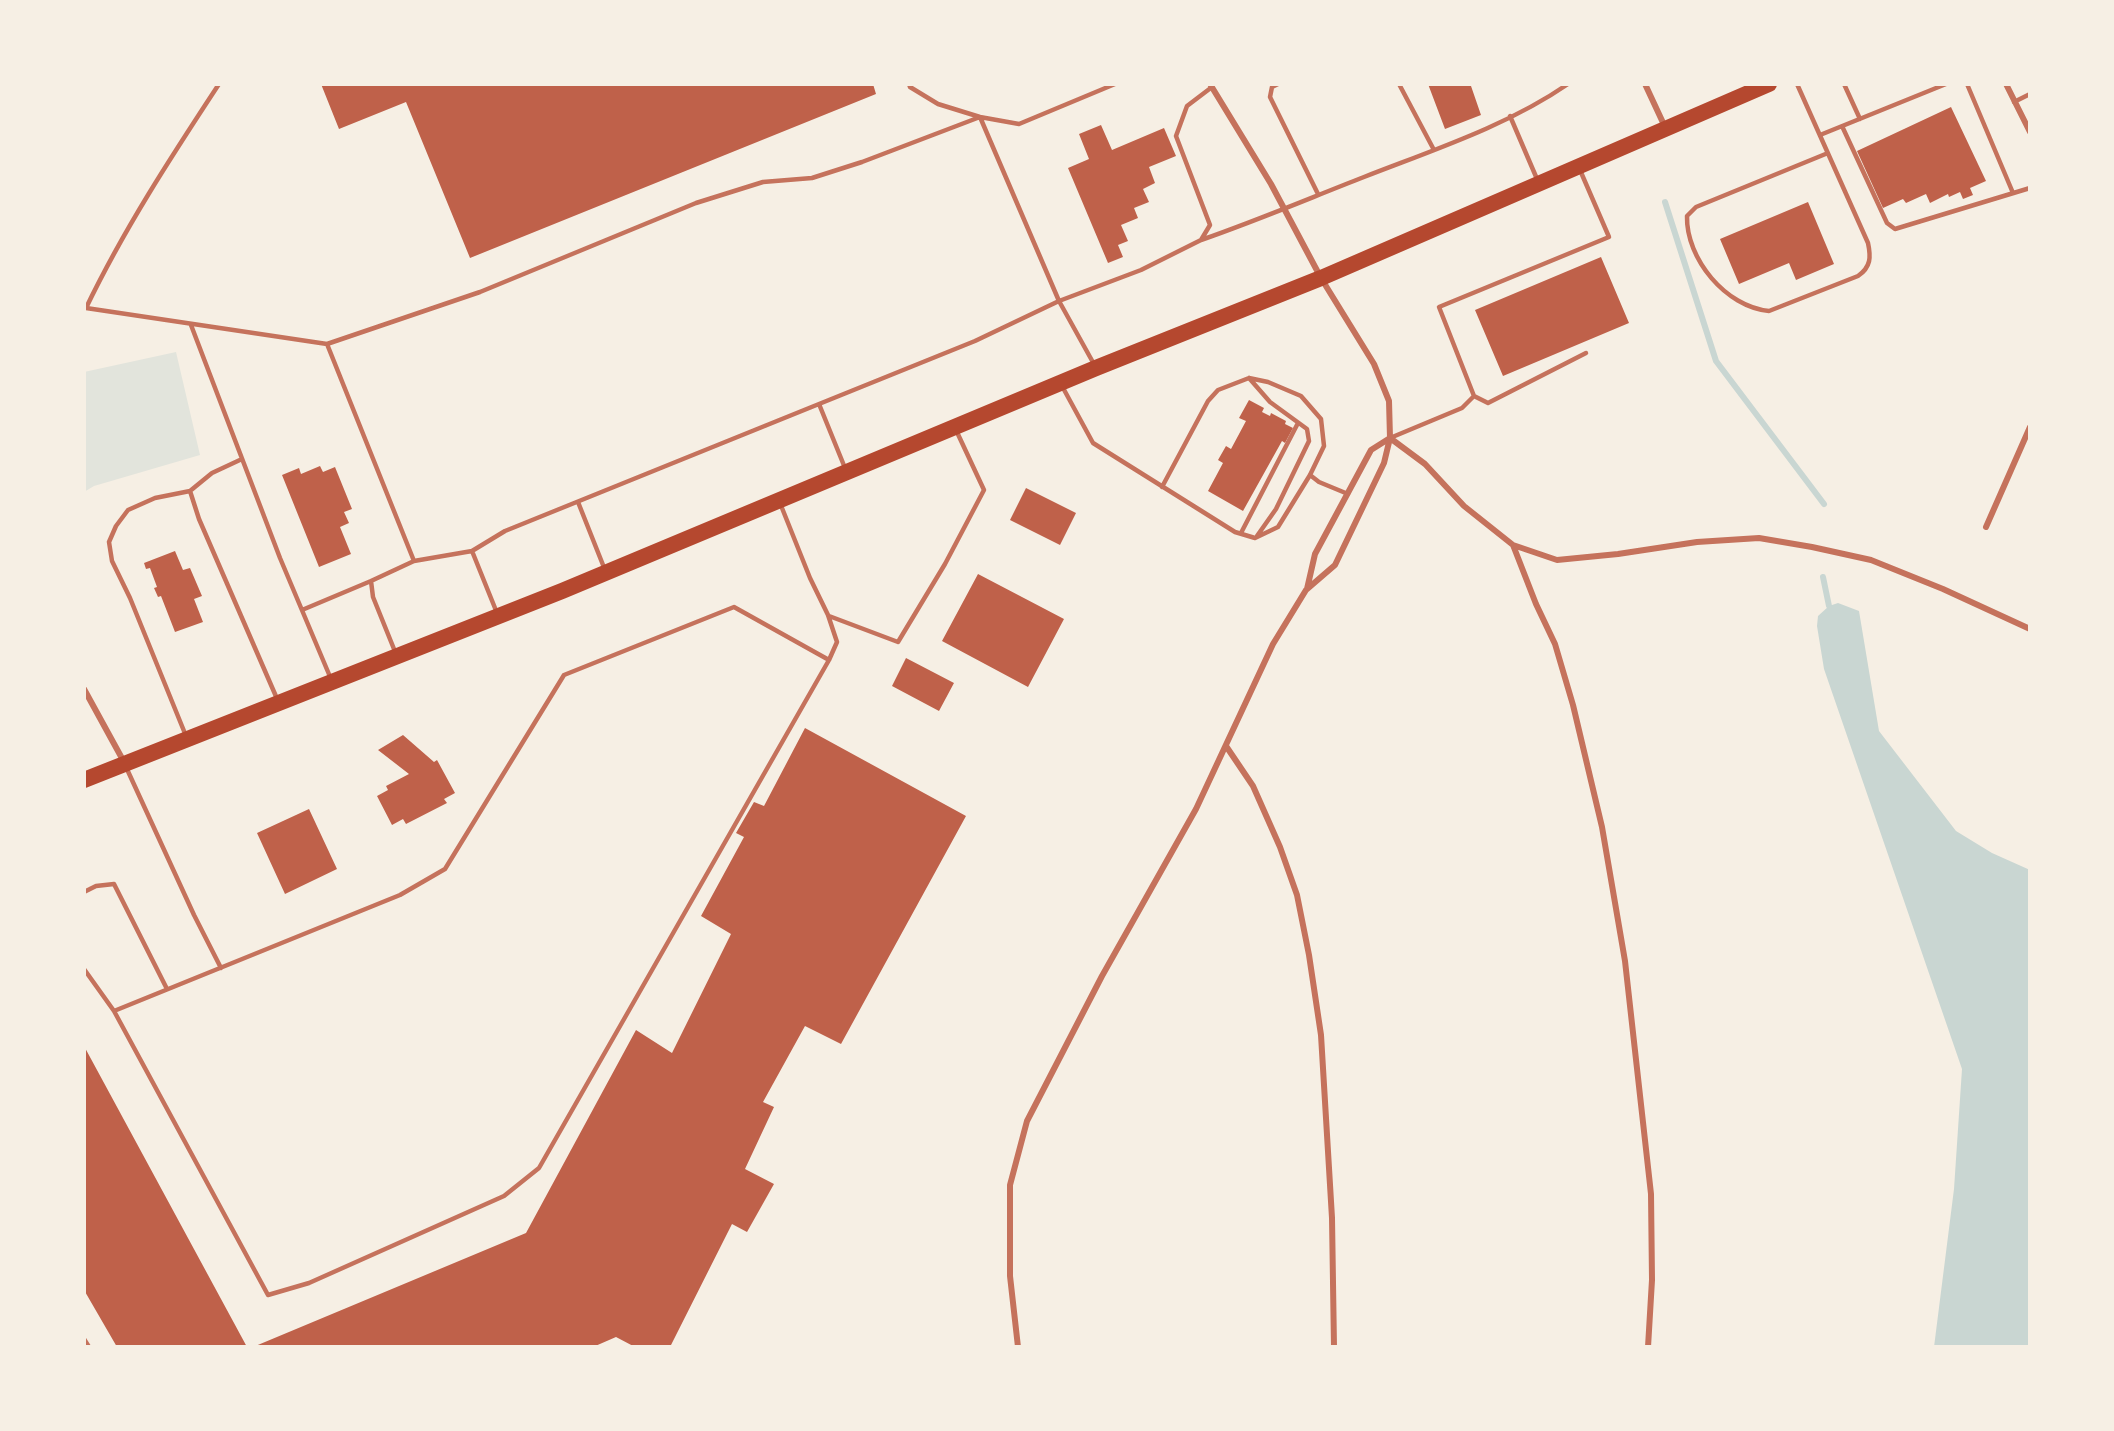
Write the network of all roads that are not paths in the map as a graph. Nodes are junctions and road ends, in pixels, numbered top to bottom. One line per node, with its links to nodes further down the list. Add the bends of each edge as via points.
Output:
1 (219, 84): 35 (lane, via 166,163)
2 (909, 84): 18 (lane, via 938,104)
3 (1115, 84): 18 (lane, via 1019,124)
4 (1278, 84): 30 (lane, via 1272,87 1270,96)
5 (1400, 84): 24 (lane)
6 (1568, 84): 17 (lane)
7 (1645, 84): 21 (street)
8 (1769, 84): 21 (highway)
9 (1797, 84): 23 (lane)
10 (1844, 84): 19 (lane)
11 (1946, 84): 19 (lane)
12 (1967, 84): 29 (lane)
13 (2006, 84): 16 (street)
14 (1211, 85): 31 (street); 32 (lane, via 1187,106 1176,136 1210,225)
15 (2030, 94): 16 (lane)
16 (2014, 102): 22 (street)
17 (1510, 116): 24 (lane); 27 (lane)
18 (980, 117): 34 (lane); 37 (lane, via 812,178 763,182 696,203 480,292)
19 (1860, 119): 20 (lane)
20 (1842, 126): 23 (lane); 29 (lane, via 1887,223 1895,229)
21 (1666, 130): 26 (highway)
22 (2030, 132)
23 (1820, 135): 25 (lane)
24 (1434, 150): 30 (lane)
25 (1828, 153): 25 (lane, via 1868,243 1869,264 1863,272 1769,311 1756,310 1713,282 1701,265 1687,216 1696,207)
26 (1578, 167): 27 (highway); 42 (lane, via 1609,237 1439,307)
27 (1539, 184): 33 (highway)
28 (2030, 188): 29 (lane)
29 (2013, 193)
30 (1318, 194): 31 (lane)
31 (1284, 208): 32 (lane); 33 (street)
32 (1201, 240): 34 (lane, via 1141,270)
33 (1321, 278): 39 (highway); 47 (street, via 1374,364 1389,401)
34 (1059, 301): 39 (lane); 43 (lane, via 975,341)
35 (85, 309): 36 (lane)
36 (191, 325): 37 (lane); 48 (lane)
37 (327, 344): 61 (lane)
38 (1587, 353): 42 (lane, via 1488,403)
39 (1096, 368): 41 (highway)
40 (1249, 378): 44 (lane, via 1270,402); 50 (lane, via 1301,396 1321,419 1324,446); 51 (lane, via 1218,390 1208,401)
41 (1060, 384): 45 (highway); 51 (lane, via 1094,443)
42 (1474, 396): 47 (lane, via 1462,408)
43 (819, 404): 49 (lane); 55 (lane)
44 (1298, 423): 57 (lane); 58 (lane, via 1307,429 1309,441 1276,509)
45 (955, 427): 49 (highway); 66 (lane, via 984,489 898,642)
46 (2030, 427): 56 (street)
47 (1390, 438): 53 (street, via 1371,450); 59 (street, via 1425,464 1464,506); 64 (street, via 1384,463 1335,565)
48 (242, 459): 52 (lane, via 212,473); 65 (lane)
49 (846, 472): 54 (highway)
50 (1310, 475): 53 (lane); 58 (lane, via 1278,527)
51 (1162, 488): 57 (lane)
52 (190, 491): 73 (lane); 74 (lane, via 155,498 128,510 109,542 112,561)
53 (1348, 495): 64 (street, via 1315,554)
54 (779, 501): 62 (highway); 66 (lane)
55 (578, 502): 60 (lane, via 505,531); 62 (lane)
56 (1986, 527)
57 (1241, 533): 58 (lane)
58 (1255, 538)
59 (1513, 545): 68 (street, via 1557,560 1759,538 1871,560); 88 (street, via 1555,644 1573,705 1602,827 1625,961 1651,1194)
60 (472, 551): 61 (lane); 67 (lane)
61 (414, 561): 63 (lane)
62 (606, 573): 67 (highway)
63 (371, 581): 65 (lane); 69 (lane, via 373,597)
64 (1306, 590): 75 (street, via 1273,644)
65 (302, 610): 71 (lane)
66 (828, 615): 70 (lane, via 837,642)
67 (498, 616): 69 (highway)
68 (2030, 629)
69 (397, 656): 71 (highway)
70 (829, 660): 79 (lane, via 734,607 564,675 445,869 400,895); 83 (lane, via 539,1168 504,1196 309,1283 268,1295)
71 (332, 682): 73 (highway)
72 (84, 689): 76 (street)
73 (279, 703): 74 (highway)
74 (187, 739): 76 (highway)
75 (1226, 746): 86 (street, via 1027,1121 1010,1185 1010,1276); 87 (street, via 1253,786 1280,847 1297,895 1309,954 1321,1035 1332,1218)
76 (125, 764): 77 (highway); 79 (lane)
77 (84, 780)
78 (84, 892): 82 (lane, via 114,884)
79 (221, 968): 82 (lane)
80 (84, 969): 81 (lane)
81 (86, 976): 83 (lane)
82 (167, 989): 83 (lane)
83 (114, 1011)
84 (84, 1339): 85 (lane)
85 (89, 1347)
86 (1018, 1347)
87 (1334, 1347)
88 (1648, 1347)

